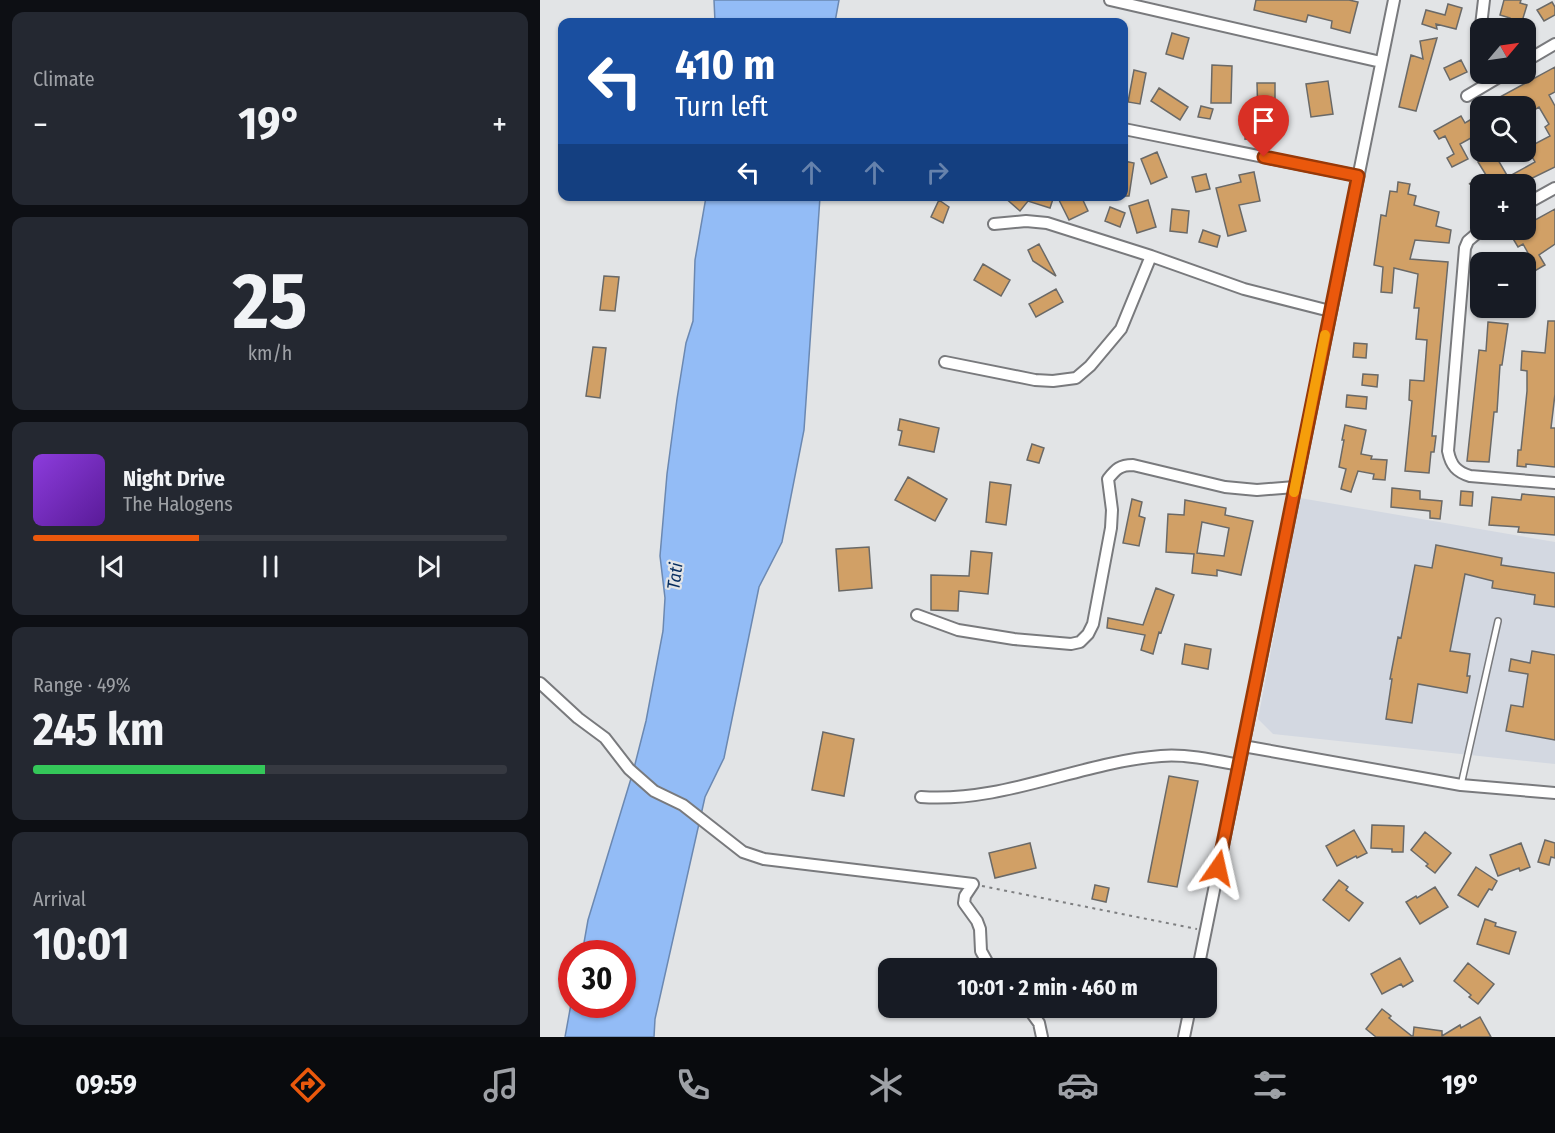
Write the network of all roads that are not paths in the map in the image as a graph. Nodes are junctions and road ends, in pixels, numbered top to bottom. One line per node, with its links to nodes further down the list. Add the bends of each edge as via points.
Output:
1 (1110, 0): 7 (street)
2 (1394, 0): 7 (street)
3 (1484, 0): 4 (street)
4 (1482, 18)
5 (1555, 44): 6 (street)
6 (1536, 55)
7 (1381, 62): 11 (street)
8 (1486, 84): 9 (street)
9 (1467, 96)
10 (1128, 130): 11 (street)
11 (1358, 176): 17 (street)
12 (1555, 188): 13 (street)
13 (1536, 198)
14 (994, 224): 16 (street, via 1047,223)
15 (1470, 239): 19 (street, via 1465,248 1450,460 1460,473 1470,476)
16 (1151, 256): 17 (street, via 1244,289); 18 (street, via 1121,329 1076,378 1035,380)
17 (1330, 311): 20 (street)
18 (945, 362)
19 (1555, 483)
20 (1295, 487): 21 (street, via 1225,487 1133,465 1115,469 1108,479 1111,528 1093,624 1080,642 1014,639 958,630); 24 (street)
21 (917, 615)
22 (1498, 621): 26 (lane)
23 (540, 683): 29 (street, via 605,738 654,791 683,805 752,856 973,884 964,903 977,921)
24 (1243, 746): 25 (street); 26 (street)
25 (1239, 765): 28 (street, via 1162,756 983,795); 30 (street)
26 (1461, 785): 27 (street)
27 (1555, 793)
28 (921, 797)
29 (985, 958)
30 (1200, 958)
31 (1035, 1018): 33 (street)
32 (1188, 1018): 34 (street)
33 (1042, 1037)
34 (1184, 1037)

